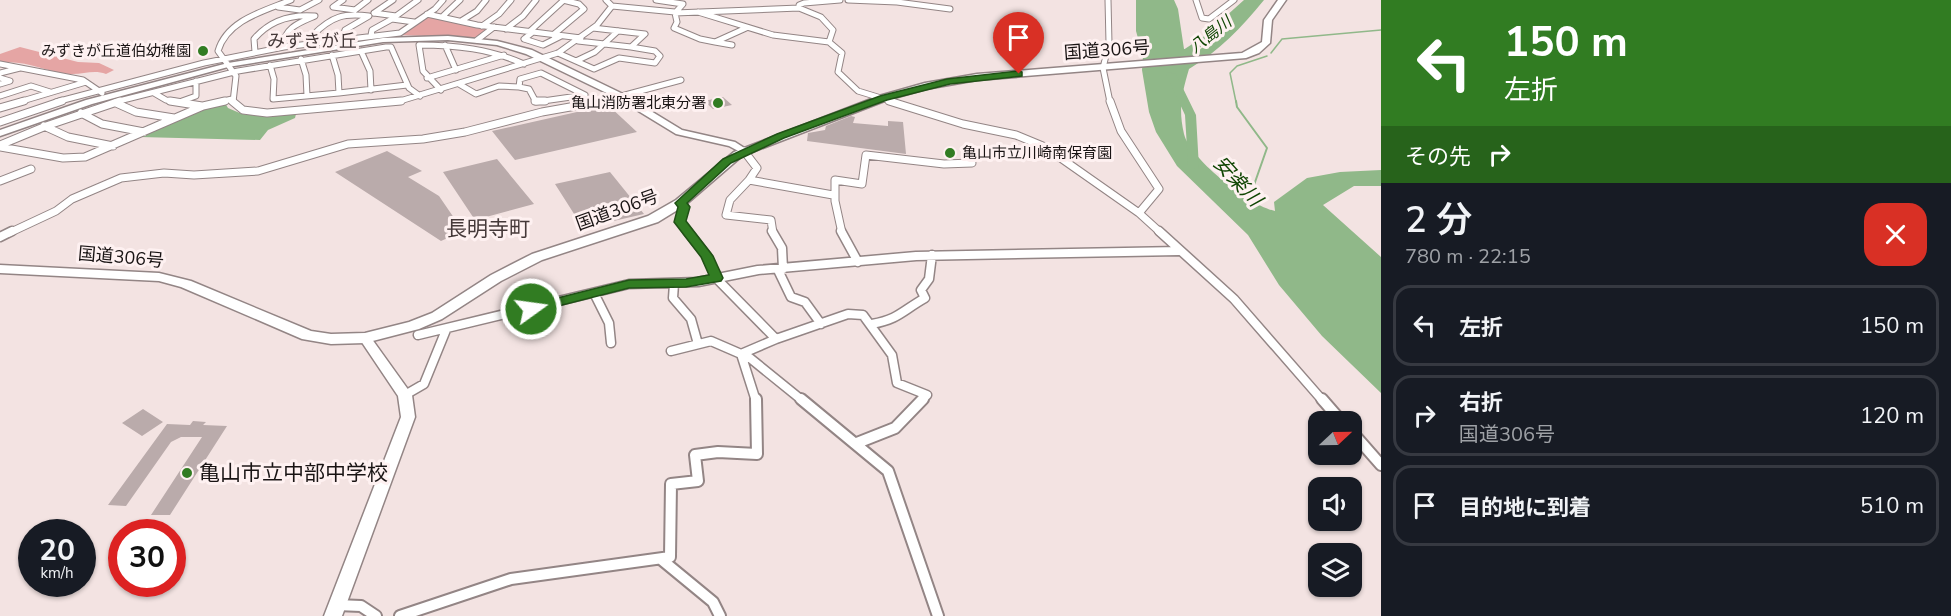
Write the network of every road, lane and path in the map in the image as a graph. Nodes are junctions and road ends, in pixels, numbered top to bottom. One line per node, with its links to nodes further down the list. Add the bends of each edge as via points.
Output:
1 (291, 0): 25 (street)
2 (319, 0): 25 (street, via 298,11)
3 (343, 0): 4 (street, via 333,7 355,9)
4 (368, 0)
5 (393, 0): 6 (street, via 374,13 396,16)
6 (417, 0)
7 (443, 0): 30 (street)
8 (460, 0): 31 (street)
9 (486, 0): 34 (street)
10 (511, 0): 36 (street)
11 (536, 0): 40 (street)
12 (563, 0): 42 (street); 44 (street, via 579,4 583,10)
13 (606, 0): 23 (street)
14 (654, 0): 29 (street, via 683,4)
15 (740, 0): 26 (street)
16 (793, 0): 24 (street)
17 (840, 0): 24 (street)
18 (848, 0): 27 (street)
19 (1108, 0): 71 (street)
20 (1196, 0): 21 (street, via 1202,18 1209,19)
21 (1234, 0)
22 (1282, 0): 71 (highway, 国道306号, via 1268,20 1263,46 1243,56)
23 (612, 6): 29 (street); 38 (street, via 610,14)
24 (800, 6): 26 (street); 51 (street, via 831,26)
25 (276, 7): 69 (street, via 224,36 218,51)
26 (739, 9): 28 (street)
27 (950, 9)
28 (698, 12): 29 (street); 32 (street)
29 (675, 13): 50 (street, via 674,28)
30 (427, 14): 31 (street); 35 (street)
31 (443, 16): 34 (street)
32 (712, 18): 33 (street); 39 (street)
33 (704, 20)
34 (461, 21): 36 (street)
35 (414, 22): 43 (street, via 392,19 372,30); 45 (street)
36 (482, 26): 37 (street)
37 (494, 27): 40 (street); 49 (street)
38 (593, 28): 41 (street); 48 (street)
39 (747, 28): 50 (street); 51 (street)
40 (506, 29): 42 (street)
41 (618, 31): 53 (street); 57 (street, via 645,34)
42 (531, 32): 44 (street); 46 (street, via 524,39 543,45)
43 (371, 35): 45 (street); 47 (street)
44 (554, 35): 46 (street)
45 (400, 36): 49 (street); 69 (street)
46 (561, 36): 48 (street)
47 (342, 39): 52 (street); 52 (street, via 347,28 369,16 347,13 318,30)
48 (579, 39): 53 (street); 60 (street)
49 (477, 40): 63 (street)
50 (716, 42): 55 (street)
51 (829, 42): 98 (street, via 842,53 838,72 843,79 858,91)
52 (314, 43): 56 (street)
53 (604, 44): 57 (street); 65 (street)
54 (445, 45): 62 (street); 72 (street); 76 (street, via 419,45 417,53)
55 (732, 45)
56 (284, 47): 59 (street); 59 (street, via 286,33 315,16 287,16 268,26 254,39)
57 (631, 47): 65 (street, via 655,51 660,56 655,63 619,58 594,69)
58 (361, 51): 61 (street); 84 (street, via 391,47); 87 (street, via 370,71)
59 (255, 52): 69 (street)
60 (558, 52): 63 (street); 65 (street)
61 (332, 55): 64 (street); 92 (street)
62 (504, 55): 68 (street); 72 (street)
63 (542, 58): 68 (street); 74 (street)
64 (301, 59): 67 (street); 94 (street)
65 (576, 61)
66 (0, 64): 70 (street)
67 (270, 64): 69 (street); 94 (street, via 273,99)
68 (524, 64): 83 (street)
69 (228, 65): 79 (street); 89 (street); 97 (street); 99 (street, via 236,80)
70 (23, 67): 73 (street); 81 (street)
71 (1106, 68): 98 (highway, 国道306号, via 977,77); 119 (street, via 1114,117 1158,186 1154,199)
72 (456, 70): 76 (street)
73 (0, 73)
74 (576, 75): 80 (street); 96 (street)
75 (0, 78): 78 (street)
76 (427, 78): 88 (street)
77 (681, 80): 96 (street)
78 (10, 81): 82 (street); 85 (street)
79 (196, 81): 91 (street); 100 (street, via 196,96)
80 (558, 81): 86 (street, via 541,73 520,79); 86 (street, via 585,95 536,102 529,89)
81 (87, 82): 89 (street); 90 (street)
82 (0, 84)
83 (459, 84): 86 (street, via 476,94 499,86); 88 (street)
84 (407, 85): 87 (street); 95 (street)
85 (28, 87): 90 (street); 93 (street)
86 (519, 87)
87 (371, 90): 92 (street)
88 (441, 90): 95 (street)
89 (98, 91): 97 (street); 106 (street)
90 (50, 93): 103 (street)
91 (154, 93): 100 (street); 101 (street)
92 (339, 93): 94 (street)
93 (0, 96)
94 (307, 96)
95 (420, 96): 99 (street, via 267,114 238,108)
96 (620, 96): 112 (street, via 679,132 732,144); 120 (street, via 465,132 351,144 247,173 164,173 121,178)
97 (108, 97): 109 (street)
98 (883, 98): 112 (highway, 国道306号); 119 (street, via 1038,144)
99 (232, 99): 102 (street)
100 (179, 102): 102 (street)
101 (116, 103): 104 (street); 105 (street, via 136,112)
102 (203, 106): 105 (street)
103 (0, 108)
104 (81, 113): 107 (street); 108 (street, via 102,124)
105 (174, 118): 108 (street)
106 (0, 122)
107 (44, 126): 110 (street); 111 (street, via 68,137)
108 (145, 132): 111 (street)
109 (0, 133)
110 (0, 146): 111 (street, via 68,159)
111 (113, 146)
112 (744, 151): 115 (street, via 757,168); 118 (highway, 国道306号)
113 (972, 164): 117 (street, via 866,155 862,184 835,180)
114 (31, 169): 116 (street)
115 (750, 180): 117 (street); 125 (street, via 729,200 726,215 771,220 771,230 783,255)
116 (0, 181)
117 (833, 195): 123 (street, via 842,233)
118 (680, 203): 126 (street, via 684,207 680,222 707,256); 133 (highway, 国道306号, via 644,222 537,257 414,326)
119 (1141, 212): 121 (street)
120 (0, 237)
121 (1179, 251): 122 (street); 140 (street, via 1242,307)
122 (932, 255): 123 (street); 130 (street, via 929,279 921,290 925,298 896,320)
123 (858, 262): 125 (street)
124 (2, 267): 133 (highway, 国道306号, via 159,277 186,284 308,336)
125 (781, 269): 126 (street); 129 (street, via 791,297 805,302)
126 (716, 278): 127 (street); 134 (street)
127 (674, 284): 128 (street, via 639,283); 136 (street, via 671,297 689,315)
128 (594, 292): 131 (street); 135 (street, via 609,323)
129 (821, 324): 130 (street, via 848,314 863,315); 134 (street)
130 (872, 324): 141 (street, via 898,370 897,383 927,395 895,428)
131 (446, 330): 132 (street); 139 (street, via 424,384)
132 (418, 335)
133 (365, 338): 139 (street)
134 (776, 339): 138 (street)
135 (611, 343)
136 (698, 344): 137 (street); 138 (street, via 711,341)
137 (671, 351)
138 (743, 354): 141 (street); 144 (street, via 756,395 760,425 757,454 695,455 698,481 671,484 670,557)
139 (405, 395): 145 (street, via 405,429)
140 (1332, 411)
141 (857, 443): 149 (street, via 888,471)
142 (1362, 443): 143 (street)
143 (1381, 465)
144 (662, 560): 147 (street, via 626,561 511,579); 148 (street, via 713,603)
145 (335, 610): 146 (street, via 361,606)
146 (376, 616)
147 (400, 616)
148 (720, 616)
149 (938, 616)

